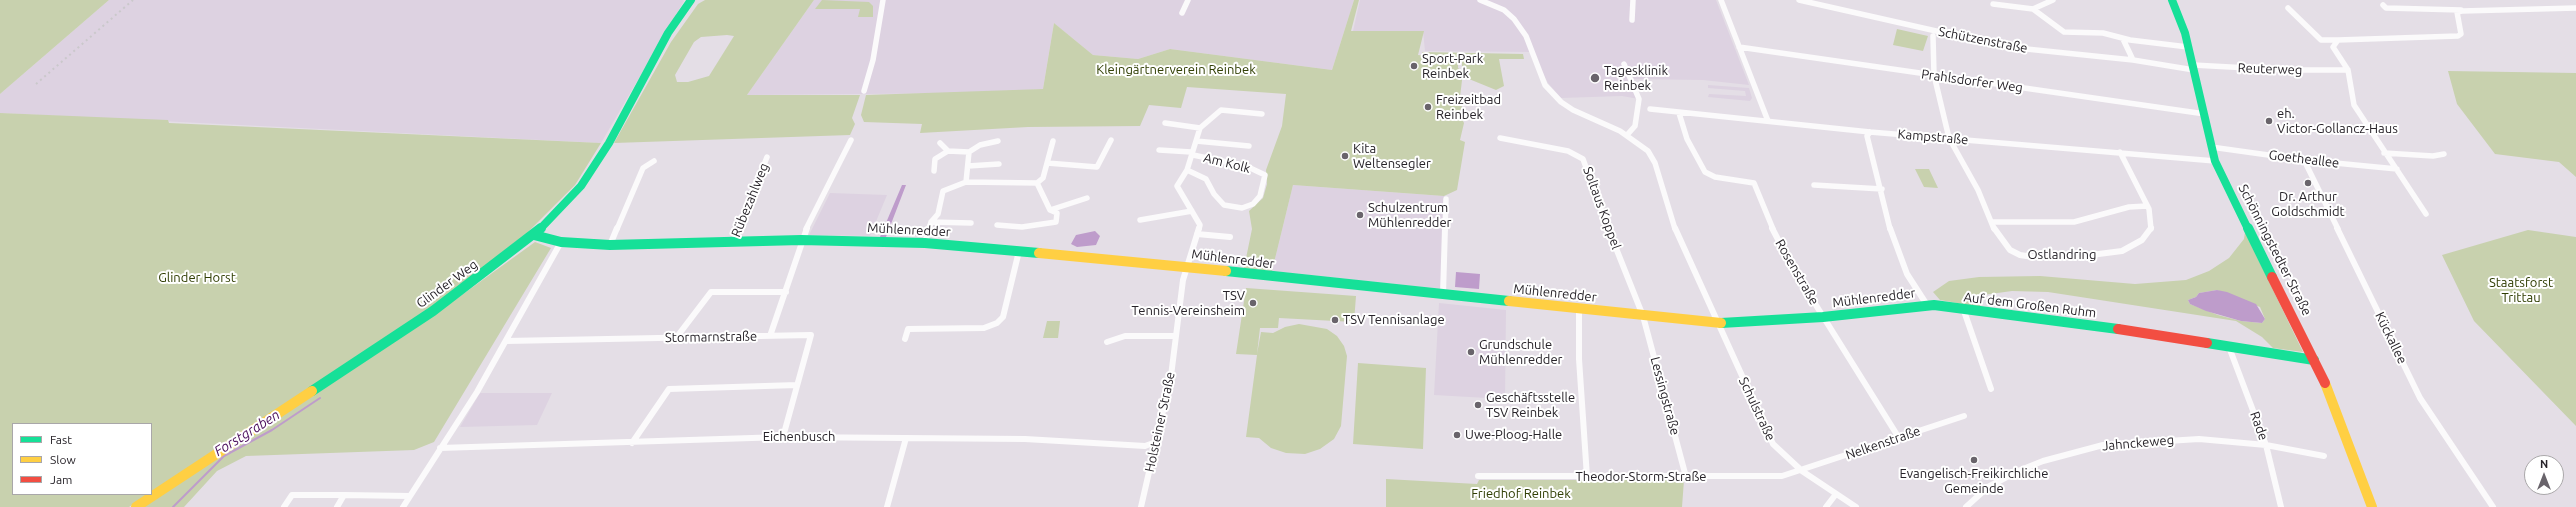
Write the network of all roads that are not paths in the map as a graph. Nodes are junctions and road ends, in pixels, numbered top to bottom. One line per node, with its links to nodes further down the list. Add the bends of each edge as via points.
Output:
1 (691, 0): 81 (street, Glinder Weg, via 668,33 609,143 581,186)
2 (883, 0): 28 (street, via 873,60)
3 (1188, 0): 16 (street)
4 (1480, 0): 37 (street, Schulstraße, via 1504,10 1514,19 1526,36 1545,85 1561,102)
5 (1633, 0): 17 (street)
6 (1721, 0): 21 (street)
7 (1799, 0): 23 (street, Schützenstraße, via 2008,48)
8 (2053, 0): 14 (street)
9 (2172, 0): 22 (street, Schönningstedter Straße, via 2178,11)
10 (1993, 4): 14 (street)
11 (2383, 5): 15 (street, via 2386,8)
12 (2288, 8): 20 (street, via 2321,40)
13 (2576, 8): 15 (street)
14 (2033, 9): 19 (street, via 2064,32 2103,33)
15 (2462, 11): 20 (street, via 2457,12 2462,34 2458,36)
16 (1182, 13)
17 (1632, 20)
18 (1933, 36): 27 (street, Ostlandring)
19 (2123, 39): 22 (street); 23 (street)
20 (2338, 40): 26 (street, via 2333,47)
21 (1739, 47): 27 (street, Prahlsdorfer Weg); 33 (street)
22 (2188, 47): 25 (street, Schönningstedter Straße)
23 (2133, 60): 25 (street, Schützenstraße)
24 (1624, 64): 37 (street, via 1639,99 1635,126)
25 (2193, 67): 26 (street, Reuterweg); 32 (street, Schönningstedter Straße)
26 (2348, 70): 52 (street, via 2354,105)
27 (1934, 75): 32 (street, Prahlsdorfer Weg); 39 (street, Ostlandring)
28 (864, 91)
29 (1650, 110): 30 (street, Kampstraße)
30 (1679, 113): 33 (street, Kampstraße); 96 (street, Rosenstraße, via 1687,139 1705,172 1715,177 1754,183 1770,224)
31 (1262, 114): 35 (street, via 1221,110)
32 (2205, 114): 47 (street, Schönningstedter Straße)
33 (1768, 121): 36 (street, Kampstraße)
34 (1165, 123): 35 (street)
35 (1200, 128): 44 (street, Am Kolk)
36 (1870, 132): 39 (street, Kampstraße); 68 (street, via 1867,136)
37 (1627, 135): 97 (street, Schulstraße, via 1648,151 1655,163 1674,226)
38 (1500, 138): 95 (street, Soltaus Koppel, via 1568,151 1583,159)
39 (1949, 138): 51 (street, Kampstraße); 77 (street, Ostlandring, via 1978,190)
40 (851, 140): 83 (street)
41 (1111, 140): 59 (street, via 1097,167)
42 (998, 141): 50 (street, via 980,145)
43 (1053, 141): 59 (street)
44 (1196, 142): 46 (street, Am Kolk); 53 (street, Am Kolk)
45 (940, 143): 49 (street)
46 (1249, 146)
47 (2211, 147): 56 (street, Goetheallee); 58 (street, Schönningstedter Straße)
48 (1159, 150): 53 (street, Am Kolk)
49 (948, 151): 50 (street); 64 (street, via 935,159)
50 (969, 152): 61 (street)
51 (2120, 152): 58 (street, Kampstraße); 71 (street, Ostlandring)
52 (2384, 153): 54 (street, via 2433,156); 62 (street)
53 (1192, 154): 63 (street, Am Kolk); 63 (street, Am Kolk, via 1246,166 1265,175 1260,196 1254,204 1242,208 1224,205 1206,179)
54 (2444, 154)
55 (767, 157): 85 (street, Rübezahlweg)
56 (2304, 160): 62 (street, Goetheallee); 135 (street, Kückallee, via 2420,398)
57 (654, 161): 87 (street, via 644,168)
58 (2215, 161): 105 (street, Schönningstedter Straße)
59 (1047, 163): 66 (street, via 1043,178)
60 (999, 164): 61 (street)
61 (968, 166): 65 (street)
62 (2397, 169): 74 (street)
63 (1187, 170): 73 (street, Am Kolk, via 1177,186)
64 (934, 171)
65 (966, 182): 66 (street); 76 (street, via 943,191 938,214)
66 (1037, 183): 72 (street)
67 (1814, 185): 68 (street)
68 (1882, 189): 92 (street, via 1898,255)
69 (1087, 198): 72 (street)
70 (1446, 198): 91 (street)
71 (2148, 206): 77 (street, via 2129,207 2074,222); 77 (street, Ostlandring, via 2151,229 2142,240 2122,251 2090,256 2020,255 2003,243)
72 (1050, 210): 79 (street, via 1057,213 1056,222 1022,227)
73 (1192, 211): 75 (street); 80 (street, Am Kolk, via 1200,225)
74 (2426, 214)
75 (1140, 220)
76 (931, 222): 78 (street); 86 (street)
77 (1992, 222)
78 (971, 223)
79 (997, 225)
80 (1197, 234): 82 (street); 89 (street, Am Kolk)
81 (534, 235): 84 (street, Mühlenredder); 124 (street, Glinder Weg, via 433,311)
82 (1230, 237)
83 (801, 240): 85 (street, Mühlenredder); 86 (street, Mühlenredder); 90 (street)
84 (561, 242): 87 (street, Mühlenredder); 102 (street)
85 (733, 243): 87 (street, Mühlenredder)
86 (925, 243): 88 (street, Mühlenredder)
87 (610, 245)
88 (1019, 251): 89 (street, Mühlenredder); 101 (street, via 1003,316 997,323 984,328 908,329)
89 (1187, 267): 91 (street, Mühlenredder); 99 (street, Holsteiner Straße, via 1182,280)
90 (786, 292): 98 (street); 100 (street, via 711,292)
91 (1443, 294): 93 (street, Mühlenredder)
92 (1927, 304): 94 (street, Auf dem Großen Ruhm); 96 (street, Mühlenredder)
93 (1579, 309): 95 (street, Mühlenredder); 119 (street, via 1579,359)
94 (1964, 310): 104 (street, Auf dem Großen Ruhm, via 2099,326); 107 (street)
95 (1643, 316): 97 (street, Mühlenredder); 120 (street, Lessingstraße)
96 (1823, 317): 97 (street, Mühlenredder); 111 (street, Rosenstraße)
97 (1719, 323): 117 (street, Schulstraße, via 1767,434 1773,444)
98 (770, 336): 100 (street, Stormarnstraße); 106 (street, Stormarnstraße, via 811,336)
99 (1176, 336): 103 (street, via 1125,336); 112 (street, Holsteiner Straße, via 1171,376)
100 (676, 338): 102 (street, Stormarnstraße)
101 (905, 339)
102 (506, 341): 115 (street, via 477,392)
103 (1107, 342)
104 (2229, 347): 105 (street, Auf dem Großen Ruhm); 114 (street, Rade)
105 (2314, 360): 134 (street, Schönningstedter Straße)
106 (797, 385): 109 (street, Stormarnstraße); 113 (street, via 669,389)
107 (1992, 389)
108 (1964, 416): 111 (street, Nelkenstraße)
109 (783, 437): 110 (street, Eichenbusch); 113 (street, Eichenbusch)
110 (906, 438): 112 (street, Eichenbusch, via 1046,440 1145,446); 128 (street)
111 (1899, 438): 117 (street, Nelkenstraße)
112 (1156, 442): 129 (street, Holsteiner Straße)
113 (632, 443): 115 (street, Eichenbusch)
114 (2266, 445): 116 (street, Jahnckeweg); 132 (street, Jahnckeweg, via 2199,439 2103,445 2043,461 2018,471 1988,487); 133 (street, Rade)
115 (440, 448): 123 (street)
116 (2324, 456)
117 (1802, 471): 120 (street, Theodor-Storm-Straße, via 1777,477); 121 (street, Schulstraße)
118 (1478, 476): 119 (street, Theodor-Storm-Straße)
119 (1586, 477): 120 (street, Theodor-Storm-Straße)
120 (1686, 477)
121 (1836, 494): 130 (street); 131 (street, Schulstraße)
122 (344, 495): 123 (street); 125 (street, via 292,495); 126 (street)
123 (410, 496): 127 (street)
124 (136, 507)
125 (284, 507)
126 (337, 507)
127 (403, 507)
128 (887, 507)
129 (1141, 507)
130 (1826, 507)
131 (1856, 507)
132 (1966, 507)
133 (2281, 507)
134 (2372, 507)
135 (2493, 507)

